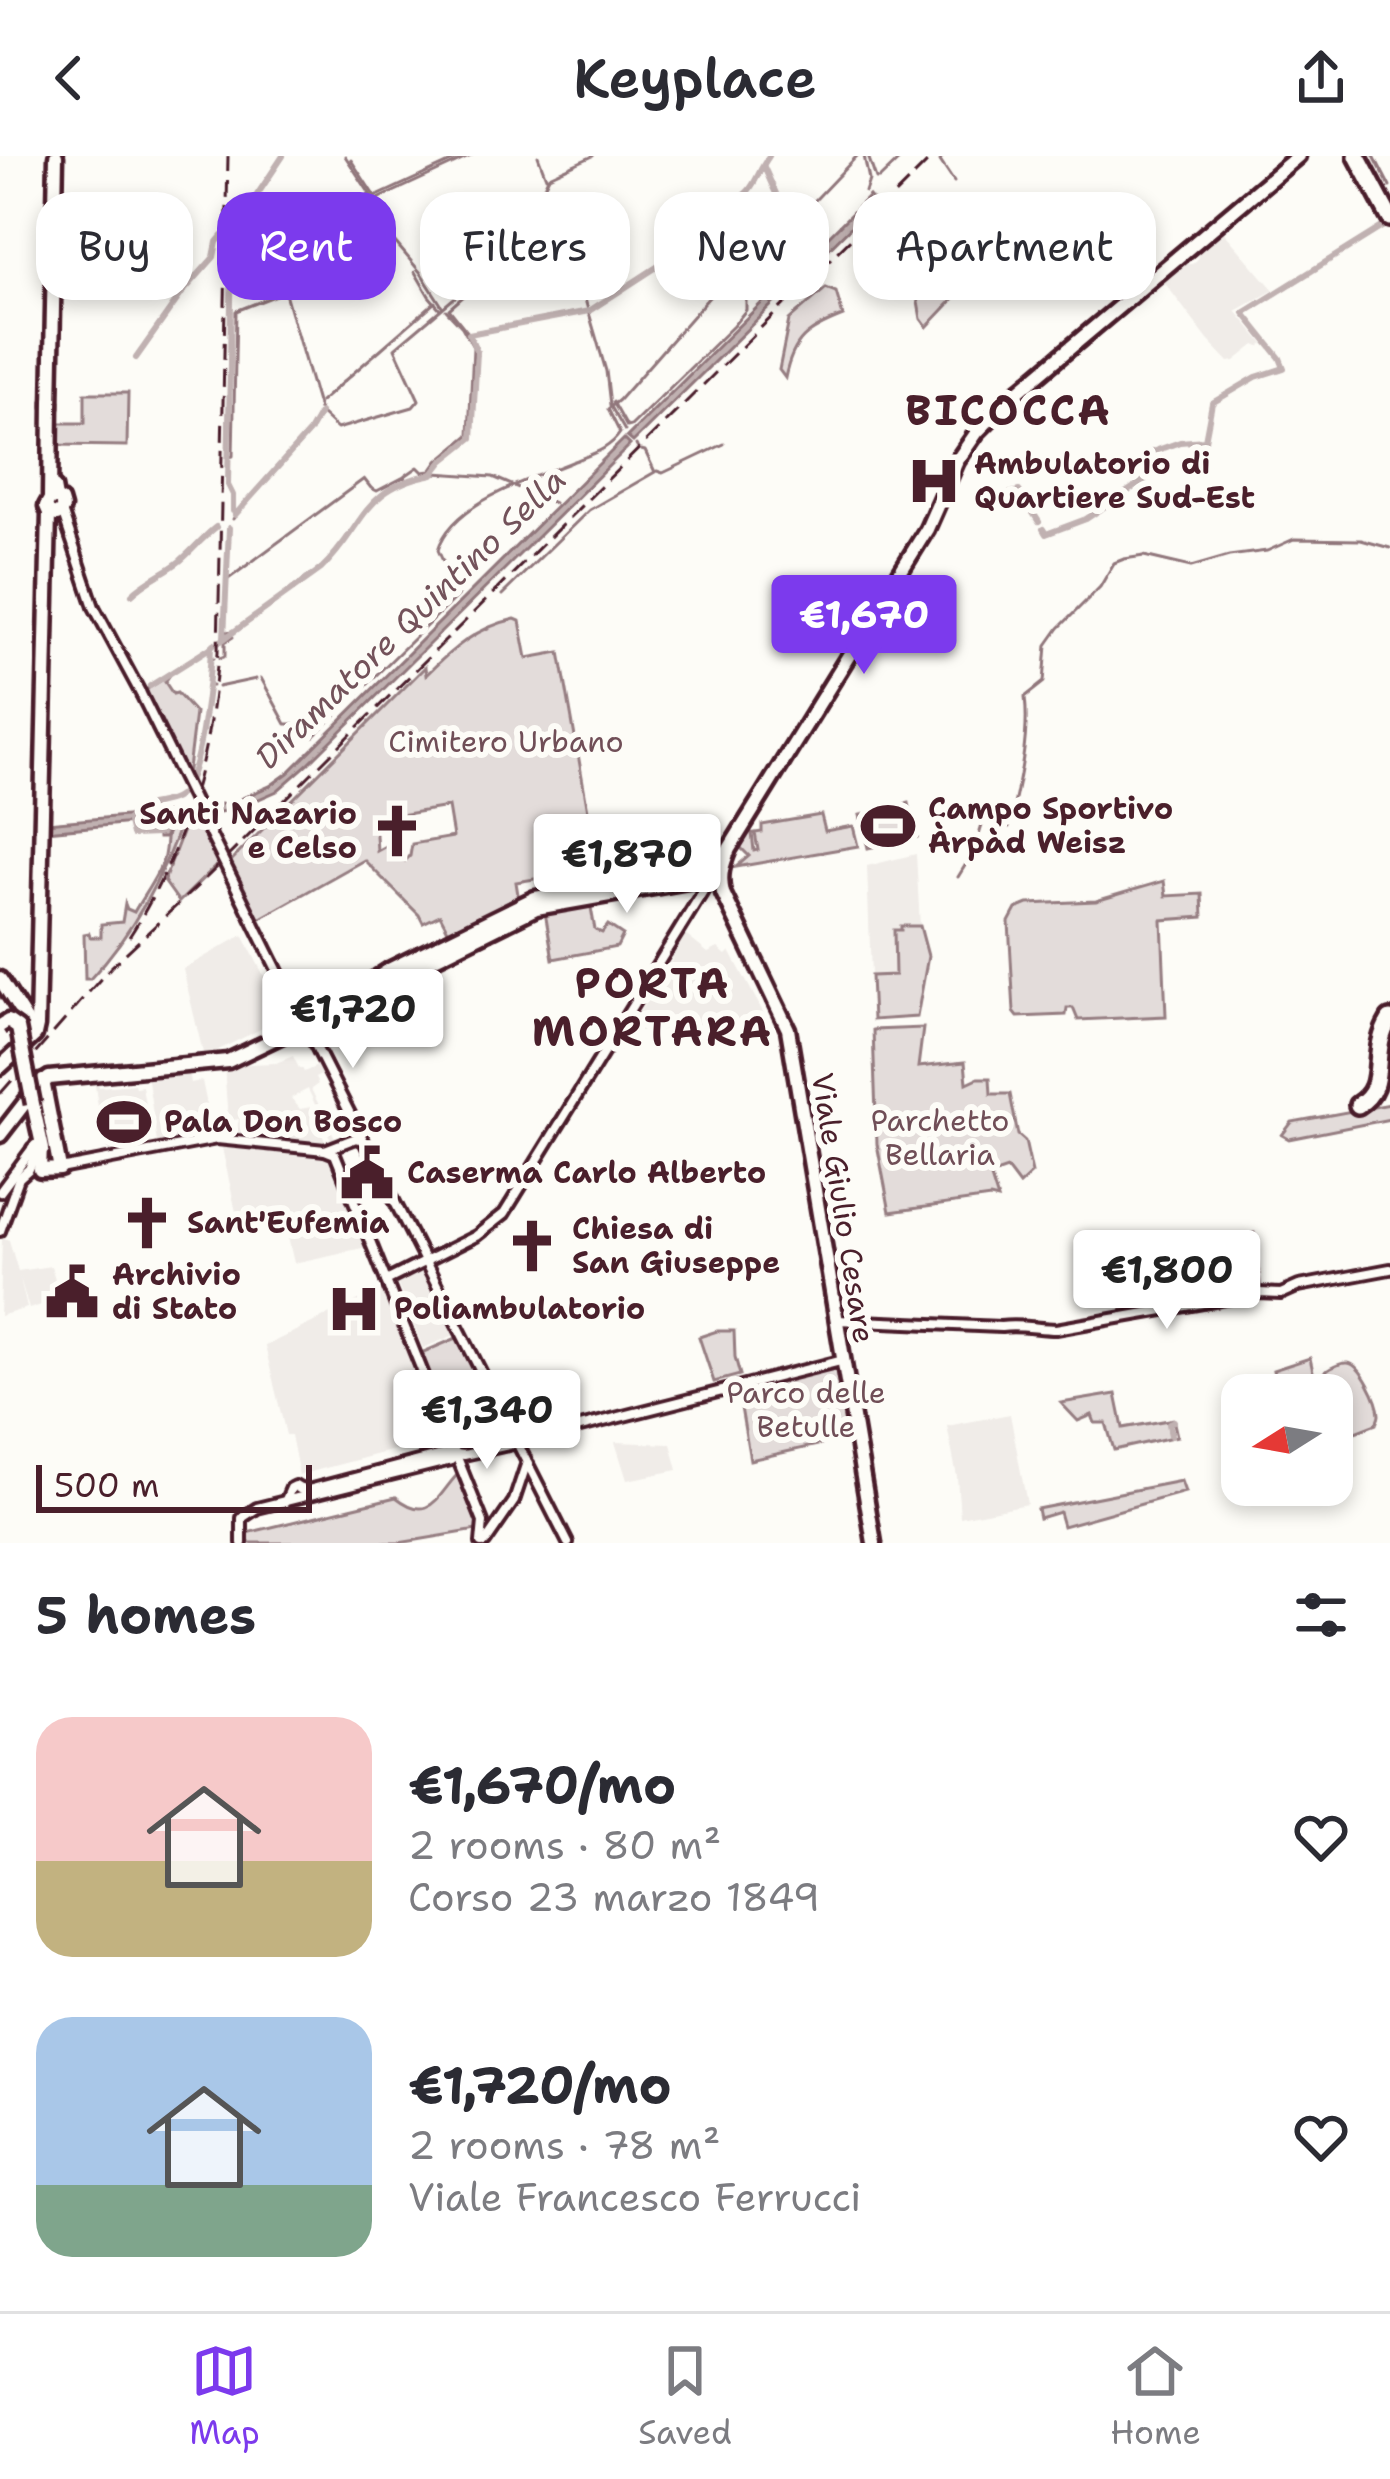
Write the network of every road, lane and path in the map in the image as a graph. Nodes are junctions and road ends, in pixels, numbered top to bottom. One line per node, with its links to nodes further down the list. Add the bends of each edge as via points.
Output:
1 (56, 156): 6 (main road)
2 (1298, 156): 8 (main road, via 1013,396 966,447 925,532)
3 (1360, 156): 4 (highway); 5 (highway)
4 (1390, 206)
5 (1390, 218)
6 (51, 401): 7 (main road); 7 (main road)
7 (55, 512): 10 (main road); 12 (street, bridge, via 94,607)
8 (712, 878): 12 (main road, via 536,908); 26 (street, via 504,1214); 29 (main road, Viale Giulio Cesare, via 788,1029)
9 (0, 980): 10 (main road)
10 (31, 1018): 14 (main road, via 24,1045)
11 (1390, 1019): 15 (highway, via 1383,1033)
12 (300, 1021): 16 (main road, via 201,1064); 19 (street)
13 (0, 1026): 20 (main road, bridge, via 19,1028)
14 (0, 1067)
15 (1389, 1074): 17 (highway, via 1376,1099)
16 (43, 1082): 18 (main road); 22 (main road)
17 (1358, 1105)
18 (0, 1135)
19 (358, 1136): 21 (street); 26 (street)
20 (38, 1144): 22 (main road, via 38,1166); 23 (street); 24 (street)
21 (332, 1150): 22 (street, via 217,1138); 28 (street)
22 (50, 1167): 23 (street)
23 (17, 1184): 25 (street)
24 (0, 1192)
25 (0, 1231)
26 (425, 1261): 28 (street); 31 (street)
27 (1390, 1270): 29 (street, via 1056,1329)
28 (386, 1282): 32 (street)
29 (837, 1319): 30 (main road, Viale Giulio Cesare)
30 (844, 1360): 31 (street); 41 (main road, Viale Giulio Cesare)
31 (518, 1443): 32 (street); 33 (street)
32 (456, 1455): 36 (street); 38 (street, via 249,1512)
33 (527, 1462): 34 (street); 35 (street)
34 (534, 1476): 35 (street); 40 (street)
35 (523, 1479): 37 (street)
36 (483, 1522): 37 (street, via 489,1530); 39 (street)
37 (497, 1526): 39 (street)
38 (242, 1543)
39 (483, 1543)
40 (568, 1543)
41 (874, 1543)

